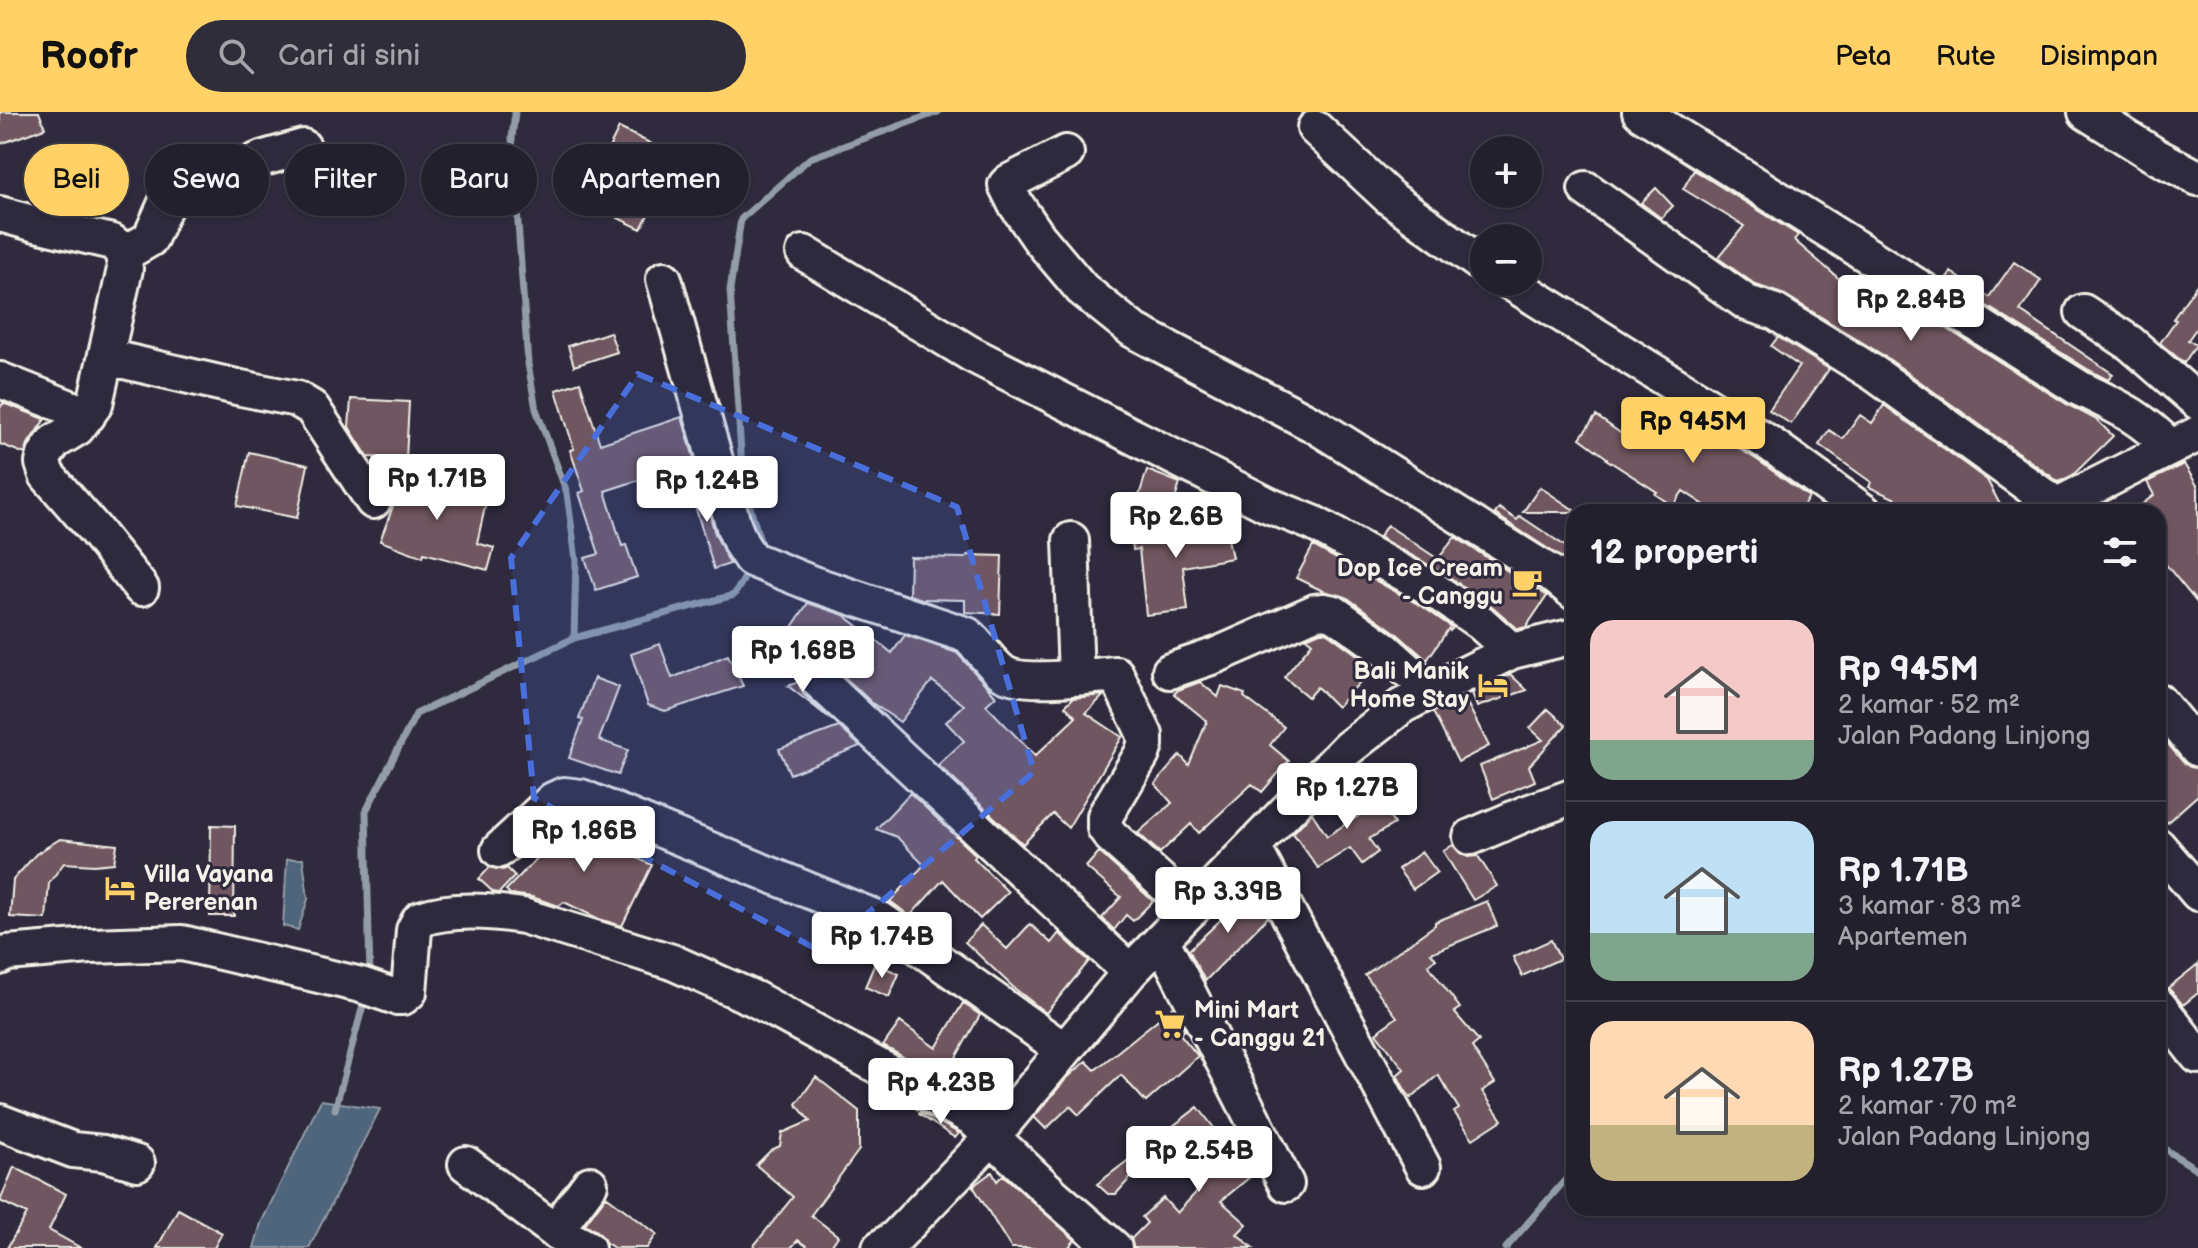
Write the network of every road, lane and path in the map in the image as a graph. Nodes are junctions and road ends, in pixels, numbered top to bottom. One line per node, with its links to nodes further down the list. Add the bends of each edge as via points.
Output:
1 (1640, 112): 19 (street, via 2079,388)
2 (2086, 112): 6 (street)
3 (1315, 128): 11 (street, via 1390,198)
4 (285, 152): 10 (street, via 167,201 150,239)
5 (1066, 153): 25 (street, via 1006,185 1039,238 1082,289 1133,330 1316,426)
6 (2198, 178)
7 (1586, 189): 22 (street, via 1747,303 1775,312 1875,374)
8 (0, 214): 10 (street, via 112,242)
9 (804, 253): 28 (street, via 971,354 1313,523 1421,583)
10 (124, 254): 15 (street)
11 (1470, 256)
12 (664, 279): 30 (street, via 734,527 751,559 967,635 1010,678)
13 (1532, 296): 21 (street, via 1770,444)
14 (2083, 312): 17 (street, via 2130,343)
15 (107, 357): 18 (street); 20 (street, via 297,399 312,408)
16 (0, 380): 18 (street)
17 (2198, 402)
18 (88, 415): 26 (street, via 54,442 43,463 47,475)
19 (2188, 445): 23 (street)
20 (373, 501)
21 (1853, 504)
22 (2044, 504)
23 (2061, 504)
24 (1071, 540): 30 (street)
25 (1566, 585)
26 (141, 588)
27 (1566, 638): 28 (street)
28 (1512, 651): 32 (street)
29 (1170, 671): 32 (street, via 1324,611 1383,648)
30 (1076, 677): 41 (street, via 1116,674 1145,735 1142,754 1105,816 1105,828)
31 (817, 679): 44 (street)
32 (1431, 691): 37 (street, via 1402,706 1347,749)
33 (2166, 711): 34 (street)
34 (2198, 749)
35 (1566, 799): 36 (street)
36 (1471, 837)
37 (1253, 847): 41 (street); 52 (street)
38 (499, 850): 46 (street, via 553,800 581,797 881,920)
39 (2166, 855): 40 (street)
40 (2198, 893)
41 (1192, 909): 42 (street)
42 (1162, 941): 44 (street); 54 (street)
43 (0, 957): 49 (street, via 90,946 182,943 403,997 409,992 414,930 420,919 437,912 523,916 672,962 755,999 971,1117)
44 (1130, 972): 46 (street)
45 (2166, 1015): 47 (street)
46 (1064, 1050): 49 (street)
47 (2198, 1056)
48 (0, 1122): 50 (street, via 73,1150)
49 (992, 1137): 56 (street); 58 (street)
50 (137, 1163)
51 (466, 1164): 55 (street)
52 (1423, 1167)
53 (590, 1184): 55 (street)
54 (1286, 1184)
55 (555, 1231): 57 (street)
56 (892, 1245)
57 (587, 1248)
58 (1114, 1248)

